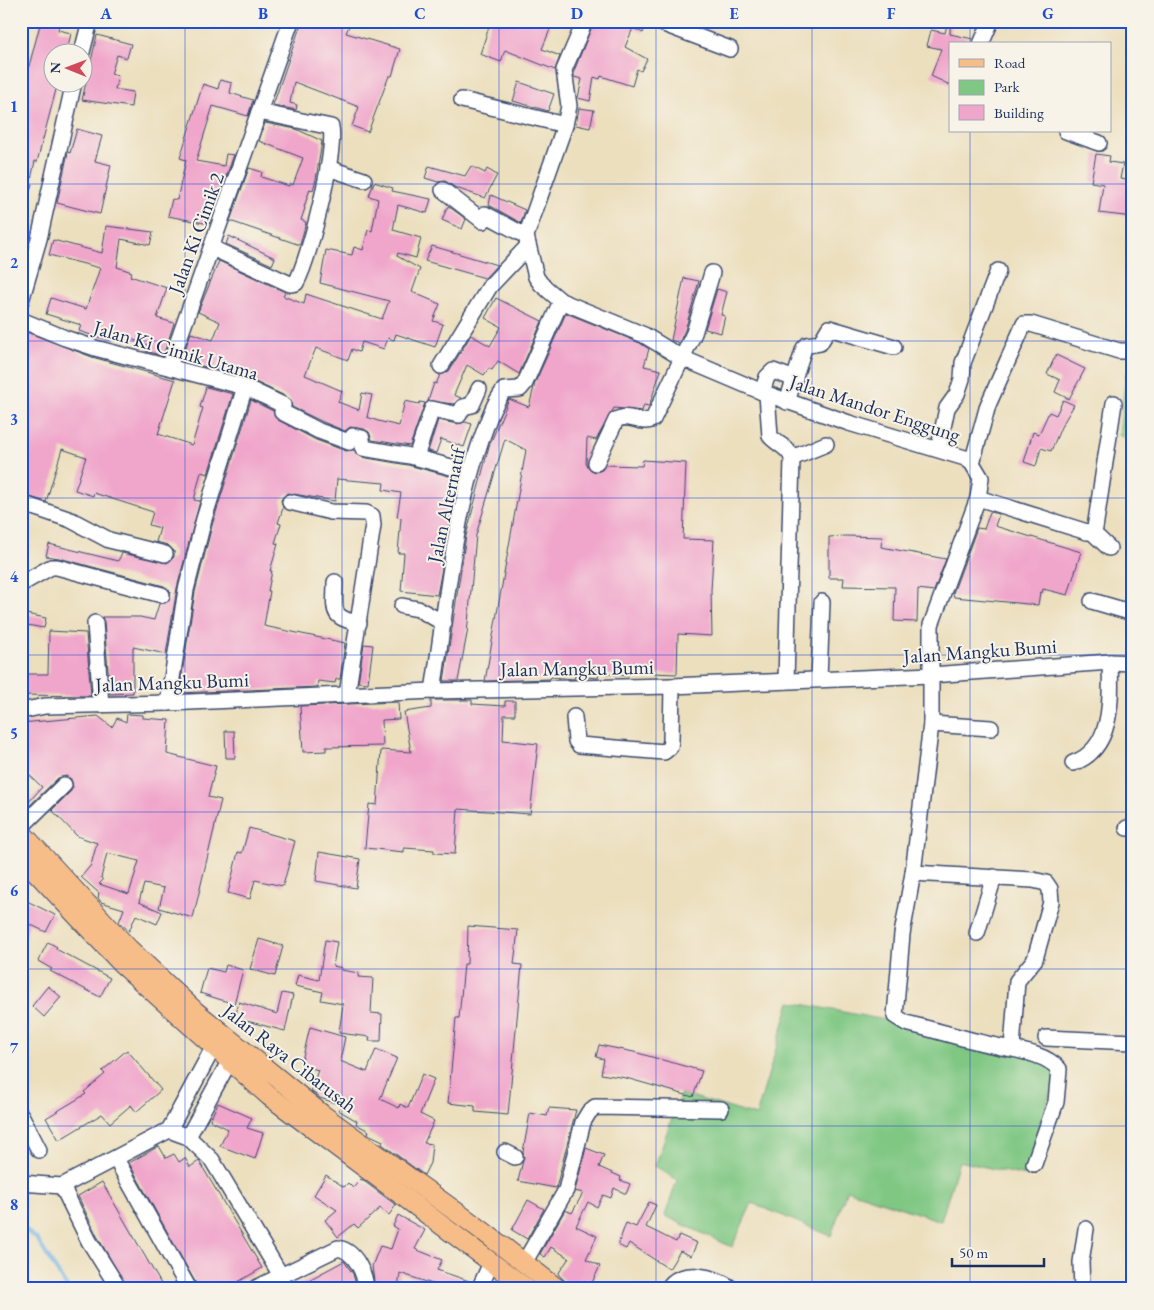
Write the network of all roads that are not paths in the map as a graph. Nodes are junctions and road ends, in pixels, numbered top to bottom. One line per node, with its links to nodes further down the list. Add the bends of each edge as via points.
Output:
1 (90, 21): 6 (street)
2 (291, 21): 11 (street, Jalan Ki Cimik 2)
3 (585, 21): 12 (street, via 564,70 569,106)
4 (656, 21): 8 (street)
5 (991, 21): 7 (street)
6 (85, 42)
7 (982, 42)
8 (730, 49)
9 (72, 92): 22 (street, via 39,239)
10 (462, 100): 12 (street)
11 (259, 112): 15 (street, via 330,127 332,143); 19 (street, Jalan Ki Cimik 2)
12 (565, 125): 18 (street)
13 (1069, 132): 14 (street)
14 (1099, 143)
15 (328, 168): 16 (street); 19 (street, via 296,283 290,284)
16 (364, 180)
17 (443, 190): 18 (street, via 483,221 485,214)
18 (527, 242): 23 (street, via 540,284); 28 (street, via 485,293)
19 (212, 248): 29 (street, Jalan Ki Cimik 2)
20 (998, 271): 37 (street, via 963,363 957,394 947,408)
21 (712, 273): 27 (street, via 694,333)
22 (21, 301)
23 (561, 301): 27 (street, Jalan Mandor Enggung, via 644,335); 42 (street, Jalan Alternatif, via 525,383 520,389 504,390 490,413)
24 (21, 320): 29 (street, Jalan Ki Cimik Utama, via 65,338)
25 (894, 347): 30 (street, via 829,328 820,343 804,348)
26 (1133, 351): 41 (street, via 1119,351 1024,324 988,405)
27 (682, 358): 33 (street, Jalan Mandor Enggung); 40 (street, via 653,419 645,422 630,417 616,420)
28 (440, 366)
29 (169, 367): 31 (street, Jalan Ki Cimik Utama)
30 (795, 379): 33 (street, via 772,372 767,376); 34 (street)
31 (245, 387): 38 (street, Jalan Ki Cimik Utama, via 283,405 282,412 319,431 350,442 353,436 362,438 363,448 375,452); 67 (street, via 204,519 186,590)
32 (479, 389): 38 (street, via 472,405 463,407 459,415 432,409)
33 (764, 393): 34 (street, Jalan Mandor Enggung); 39 (street, via 770,436 784,446)
34 (787, 402): 37 (street, Jalan Mandor Enggung)
35 (1114, 404): 46 (street)
36 (826, 444): 39 (street)
37 (937, 449): 41 (street, Jalan Mandor Enggung)
38 (416, 457): 42 (street, Jalan Ki Cimik Utama)
39 (792, 458): 63 (street)
40 (596, 462)
41 (972, 462): 43 (street, Jalan Mandor Enggung, via 980,478)
42 (470, 472): 58 (street, Jalan Alternatif)
43 (978, 498): 46 (street); 61 (street, Jalan Mandor Enggung, via 932,619)
44 (290, 502): 57 (street, via 331,512 372,516)
45 (21, 503): 48 (street, via 71,520 109,540)
46 (1092, 532): 47 (street)
47 (1109, 548)
48 (165, 554)
49 (335, 582): 57 (street, via 338,617)
50 (21, 584): 51 (street, via 50,567 56,567)
51 (162, 595)
52 (1092, 600): 55 (street)
53 (822, 602): 62 (street)
54 (402, 606): 58 (street, via 418,609)
55 (1133, 614)
56 (95, 623): 68 (street)
57 (359, 623): 66 (street)
58 (444, 623): 65 (street, Jalan Alternatif)
59 (1110, 662): 60 (street, Jalan Mangku Bumi); 61 (street, Jalan Mangku Bumi); 73 (street, via 1109,709 1102,737 1089,755)
60 (1133, 663)
61 (931, 675): 62 (street, Jalan Mangku Bumi); 71 (street, Jalan Mandor Enggung)
62 (819, 679): 63 (street, Jalan Mangku Bumi)
63 (786, 681): 64 (street, Jalan Mangku Bumi)
64 (672, 686): 65 (street, Jalan Mangku Bumi); 70 (street, via 671,740 670,747 664,752 578,745)
65 (433, 691): 66 (street, Jalan Mangku Bumi)
66 (348, 695): 67 (street, Jalan Mangku Bumi)
67 (168, 703): 68 (street, Jalan Mangku Bumi)
68 (101, 705): 69 (street, Jalan Mangku Bumi, via 46,706)
69 (21, 711)
70 (574, 717)
71 (930, 724): 72 (street); 78 (street, Jalan Mandor Enggung)
72 (991, 728)
73 (1073, 763)
74 (64, 785): 75 (street)
75 (21, 827)
76 (21, 832): 88 (main road, Jalan Raya Cibarusah, via 129,949)
77 (21, 856): 83 (main road, Jalan Raya Cibarusah, via 122,964)
78 (913, 873): 79 (street); 84 (street, Jalan Mandor Enggung, via 902,934 895,1016 906,1023)
79 (994, 878): 80 (street); 84 (street, via 1046,883 1051,896 1035,959 1017,981)
80 (977, 933)
81 (1046, 1038): 82 (street)
82 (1133, 1042)
83 (214, 1048): 85 (main road, Jalan Raya Cibarusah); 89 (street)
84 (1012, 1048): 93 (street, via 1053,1062 1059,1069 1056,1102)
85 (229, 1062): 88 (main road, Jalan Raya Cibarusah, via 269,1096); 90 (street)
86 (721, 1109): 100 (street, via 595,1107 583,1122 566,1190)
87 (21, 1115): 91 (street)
88 (317, 1121): 97 (main road, Jalan Raya Cibarusah); 98 (main road, Jalan Raya Cibarusah)
89 (169, 1130): 90 (street); 92 (street)
90 (188, 1137): 101 (street, via 212,1160)
91 (38, 1150)
92 (116, 1159): 95 (street); 103 (street)
93 (1034, 1164)
94 (21, 1182): 95 (street)
95 (62, 1186): 102 (street, via 89,1240)
96 (1086, 1229): 111 (street, via 1081,1262)
97 (484, 1232): 98 (street); 100 (main road, Jalan Raya Cibarusah)
98 (472, 1248): 99 (main road, Jalan Raya Cibarusah)
99 (492, 1261): 106 (street); 107 (main road, Jalan Raya Cibarusah)
100 (524, 1263): 108 (main road, Jalan Raya Cibarusah)
101 (280, 1274): 104 (street); 105 (street, via 338,1248 348,1251 361,1269)
102 (119, 1289)
103 (189, 1289)
104 (254, 1289)
105 (366, 1289)
106 (479, 1289)
107 (527, 1289)
108 (558, 1289)
109 (668, 1289): 110 (street, via 678,1278 690,1274)
110 (732, 1289)
111 (1082, 1289)

